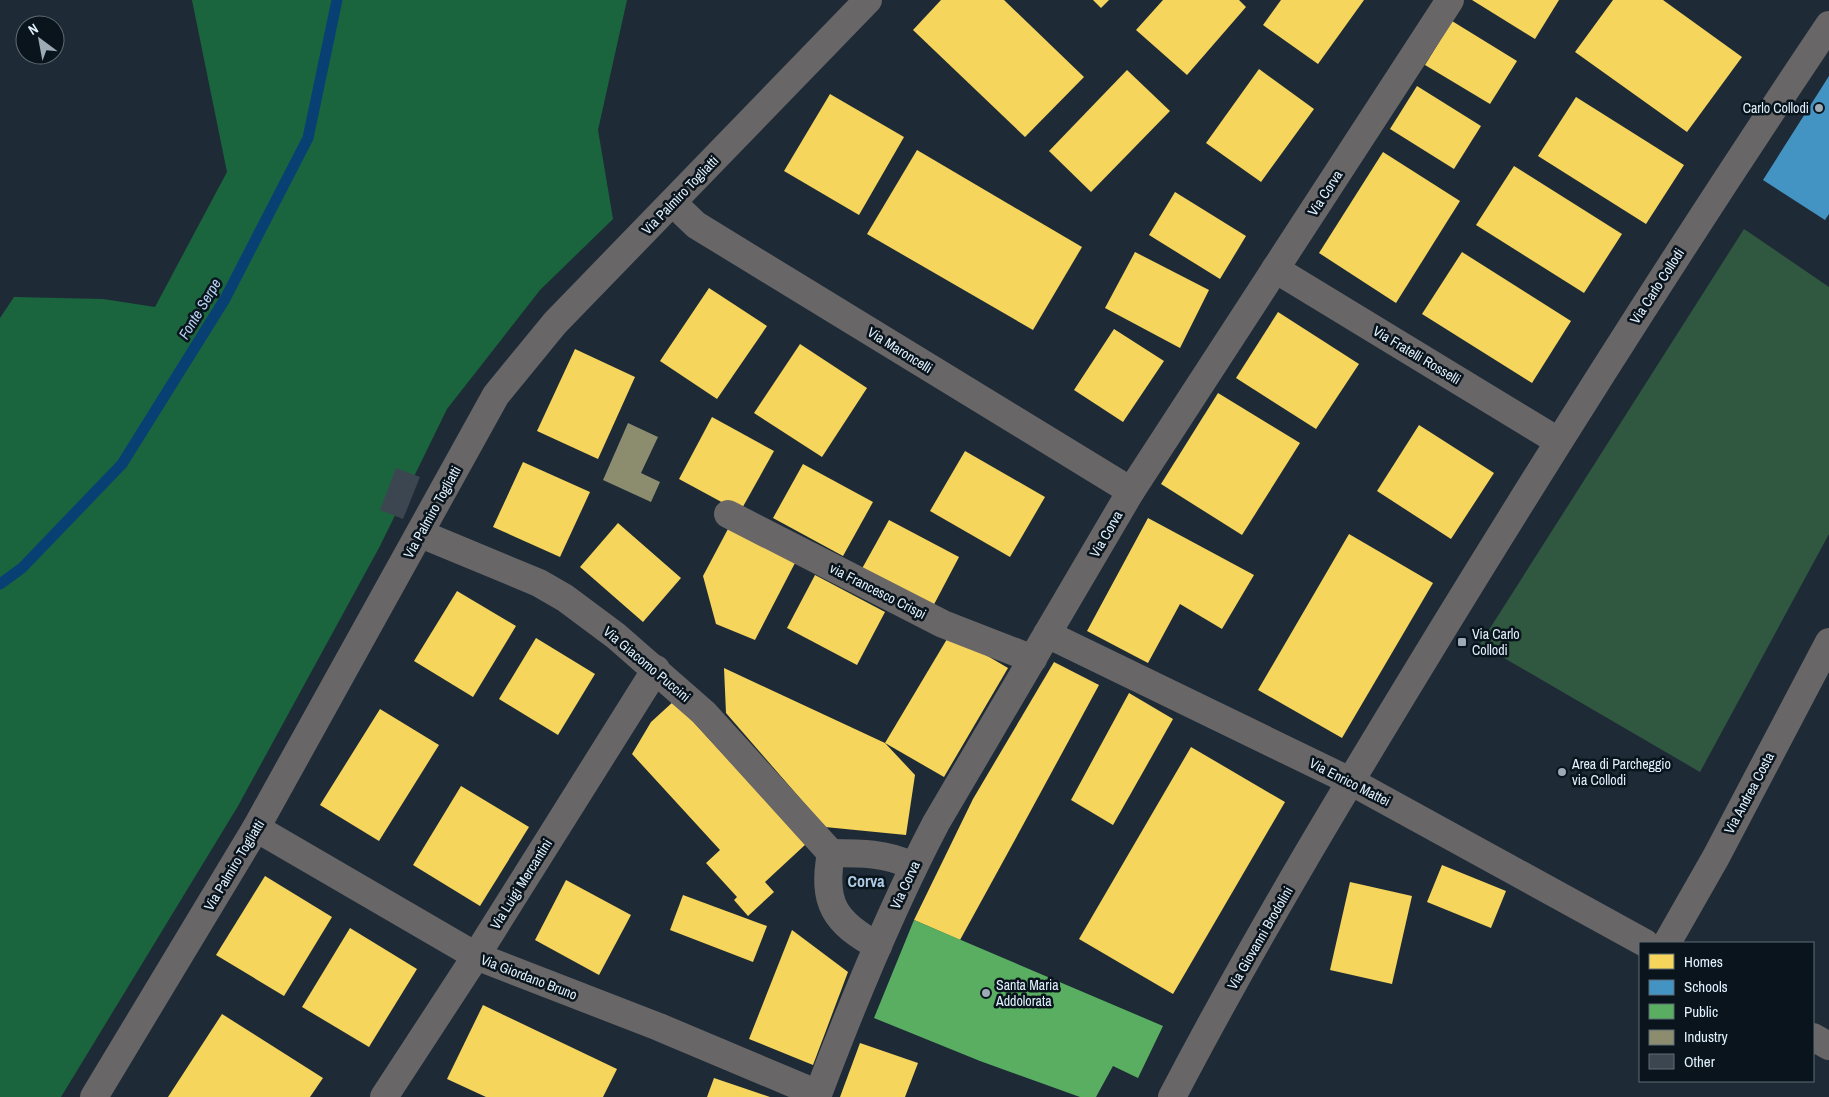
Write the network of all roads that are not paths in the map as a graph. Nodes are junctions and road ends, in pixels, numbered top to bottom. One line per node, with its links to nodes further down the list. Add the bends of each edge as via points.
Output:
1 (868, 0): 4 (street, Via Palmiro Togliatti)
2 (1450, 0): 5 (street, Via Corva)
3 (1829, 25): 6 (street, Via Carlo Collodi, via 1708,206)
4 (673, 202): 7 (street, Via Maroncelli, via 696,225); 9 (street, Via Palmiro Togliatti, via 556,323 496,395)
5 (1275, 269): 6 (street, Via Fratelli Rosselli); 7 (street, Via Corva)
6 (1558, 441): 14 (street, Via Carlo Collodi)
7 (1131, 492): 10 (street, Via Corva)
8 (728, 514): 12 (street, via Francesco Crispi, via 943,624)
9 (421, 534): 13 (street, Via Giacomo Puccini, via 539,583 589,616); 15 (street, Via Palmiro Togliatti)
10 (1048, 634): 12 (street, Via Corva); 14 (street, Via Enrico Mattei)
11 (1829, 642): 19 (street, Via Andrea Costa)
12 (1033, 660): 17 (street, Via Corva)
13 (656, 669): 16 (street, Via Giacomo Puccini, via 704,713); 21 (street, Via Luigi Mercantini)
14 (1350, 781): 18 (street, Via Enrico Mattei); 27 (street, Via Giovanni Brodolini)
15 (256, 828): 21 (street, Via Giordano Bruno); 25 (street, Via Palmiro Togliatti)
16 (831, 853): 17 (street, via 874,854 900,859); 20 (street, via 828,893 835,912 858,934)
17 (913, 866): 20 (street, Via Corva)
18 (1643, 942)
19 (1669, 942)
20 (878, 946): 24 (street, Via Corva)
21 (476, 956): 24 (street, Via Giordano Bruno, via 660,1027); 26 (street, Via Luigi Mercantini)
22 (1814, 1037): 23 (street)
23 (1829, 1046)
24 (817, 1096)
25 (94, 1097)
26 (384, 1097)
27 (1172, 1097)

